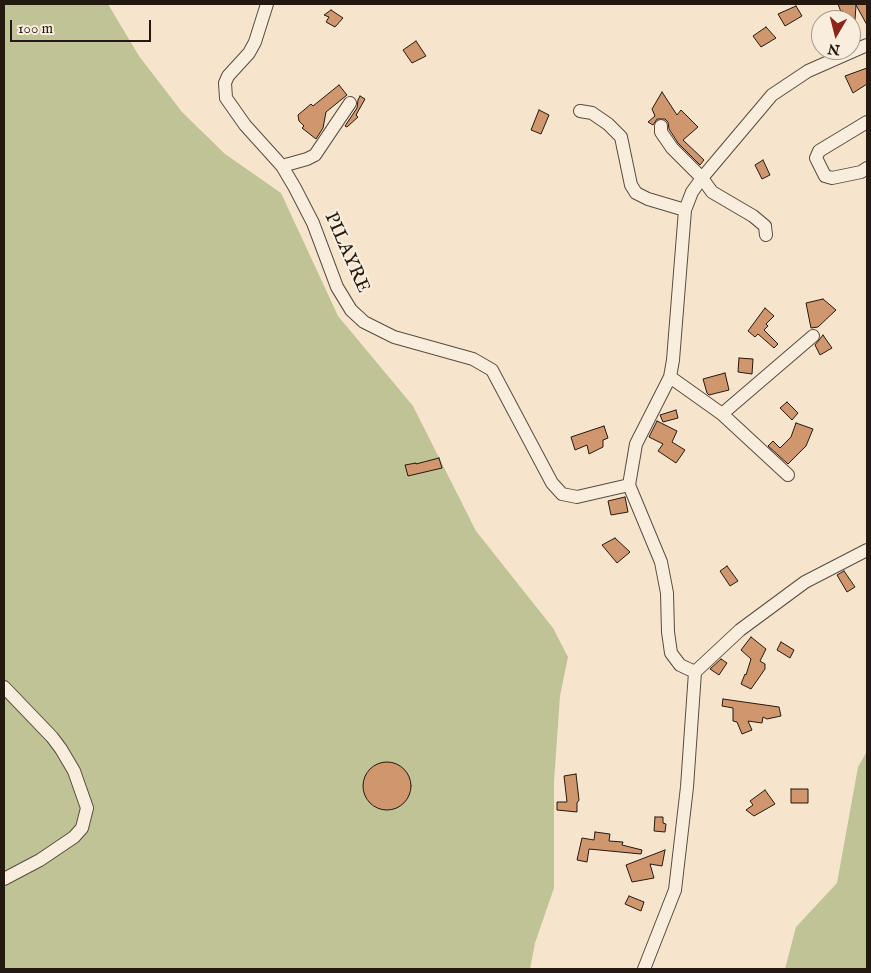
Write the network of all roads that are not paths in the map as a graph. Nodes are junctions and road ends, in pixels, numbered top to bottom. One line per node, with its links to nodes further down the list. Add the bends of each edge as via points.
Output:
1 (267, 4): 7 (street, PILAYRE, via 255,42 228,76 225,91 234,111)
2 (867, 46): 9 (street, via 808,71 772,94)
3 (350, 103): 7 (street, via 315,155)
4 (580, 111): 10 (street, via 592,113 621,137 631,185 636,193)
5 (867, 122): 8 (street, via 818,152 816,158 825,176 832,178)
6 (661, 126): 9 (street, via 661,132 672,148)
7 (282, 166): 16 (street, PILAYRE, via 313,223 336,288 357,316 394,337 473,359 492,370 552,483 562,494 577,497)
8 (867, 168)
9 (702, 178): 10 (street); 11 (street, via 712,192 760,221)
10 (685, 210): 13 (street)
11 (766, 235)
12 (813, 336): 14 (street)
13 (670, 377): 14 (street); 16 (street, via 636,444)
14 (722, 414): 15 (street)
15 (788, 475)
16 (629, 485): 18 (street, via 661,562 667,593 671,654 680,665)
17 (867, 550): 18 (street, via 805,582 740,630)
18 (695, 672): 21 (street, via 687,787 675,890)
19 (4, 687): 20 (street, via 61,749 74,771 87,808 82,828 74,837)
20 (4, 879)
21 (644, 969)

